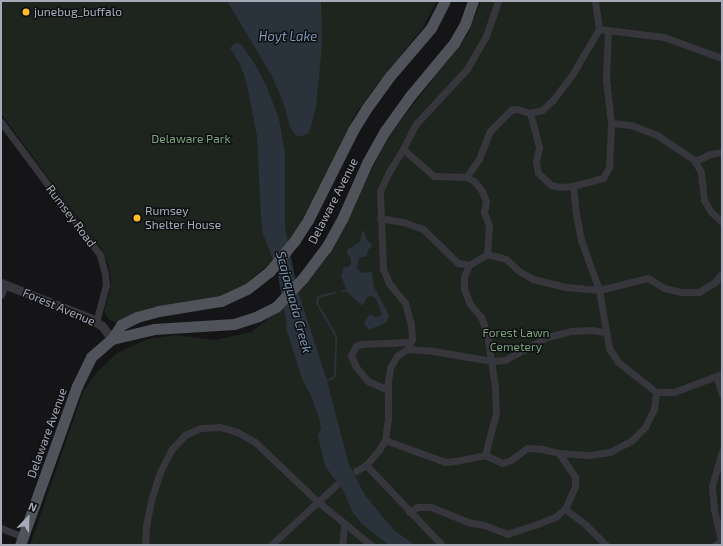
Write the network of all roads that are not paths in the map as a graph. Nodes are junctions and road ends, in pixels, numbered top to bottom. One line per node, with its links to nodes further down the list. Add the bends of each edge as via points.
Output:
1 (445, 1): 26 (main road, Delaware Avenue, via 432,28 376,92 353,130 319,200 295,240 269,272 247,289 221,301 137,317 120,326)
2 (473, 1): 26 (main road, Delaware Avenue, via 454,43 384,131 335,232 304,278 276,307 234,324 154,329)
3 (498, 1): 11 (street, via 486,36 467,70 416,124)
4 (594, 1): 5 (street)
5 (599, 29): 6 (street); 8 (street, via 572,76 553,100 542,110)
6 (608, 30): 7 (street, via 664,37); 10 (street, via 606,80)
7 (722, 58)
8 (530, 114): 14 (street, via 517,109 510,110 490,131 479,159); 15 (street, via 540,147 536,162 538,173 551,185)
9 (1, 122): 24 (street, Rumsey Road, via 100,255 106,285)
10 (611, 123): 13 (street, via 631,125 657,135); 15 (street, via 609,167 603,178)
11 (403, 149): 14 (street, via 434,176); 16 (street, via 380,191)
12 (722, 152): 13 (street)
13 (694, 161): 17 (street, via 701,172 704,200 711,212)
14 (466, 177): 18 (street, via 474,181 486,201 484,212 490,239)
15 (573, 186): 22 (street, via 581,240)
16 (380, 218): 19 (street, via 423,229 458,263); 27 (street, via 383,269 389,283 405,303 411,325)
17 (722, 222)
18 (487, 254): 19 (street); 22 (street, via 506,259 518,271 533,279 564,287)
19 (469, 265): 29 (street, via 464,277 464,289 470,304 481,317)
20 (722, 273): 22 (street, via 715,282 699,292 681,292 664,288 648,278)
21 (3, 284): 23 (street); 24 (street, Forest Avenue)
22 (599, 290): 25 (street)
23 (1, 295)
24 (96, 322): 26 (street, Forest Avenue)
25 (605, 332): 29 (street, via 571,331 547,337 505,360); 32 (street, via 609,348 618,362)
26 (112, 339): 47 (main road, Delaware Avenue, via 91,357 84,368)
27 (410, 342): 28 (street); 31 (street, via 361,344 353,351 351,356 356,367 368,381)
28 (407, 349): 29 (street); 31 (street, via 397,356 390,368)
29 (492, 361): 37 (street, via 496,413)
30 (720, 377): 32 (street, via 674,392); 33 (street)
31 (388, 390): 34 (street)
32 (656, 392): 36 (street, via 654,409 645,427 631,441 610,452 590,455)
33 (722, 394)
34 (385, 440): 37 (street, via 445,462); 38 (street)
35 (722, 451): 46 (street, via 712,486 714,509)
36 (559, 453): 37 (street, via 542,448 527,448 511,460 502,463); 42 (street, via 575,477 575,487)
37 (485, 455)
38 (366, 465): 39 (street); 43 (street)
39 (356, 471)
40 (336, 485): 41 (street)
41 (317, 501): 44 (street); 48 (street, via 255,442 220,427 201,428 185,435 170,450 151,500); 49 (street)
42 (565, 509): 43 (street, via 555,517 506,534 431,507 417,507); 53 (street)
43 (409, 512): 52 (street)
44 (344, 525): 50 (street); 51 (street)
45 (1, 528): 47 (street)
46 (722, 540): 54 (street)
47 (22, 541)
48 (145, 545)
49 (271, 545)
50 (342, 545)
51 (371, 545)
52 (442, 545)
53 (606, 545)
54 (715, 545)

